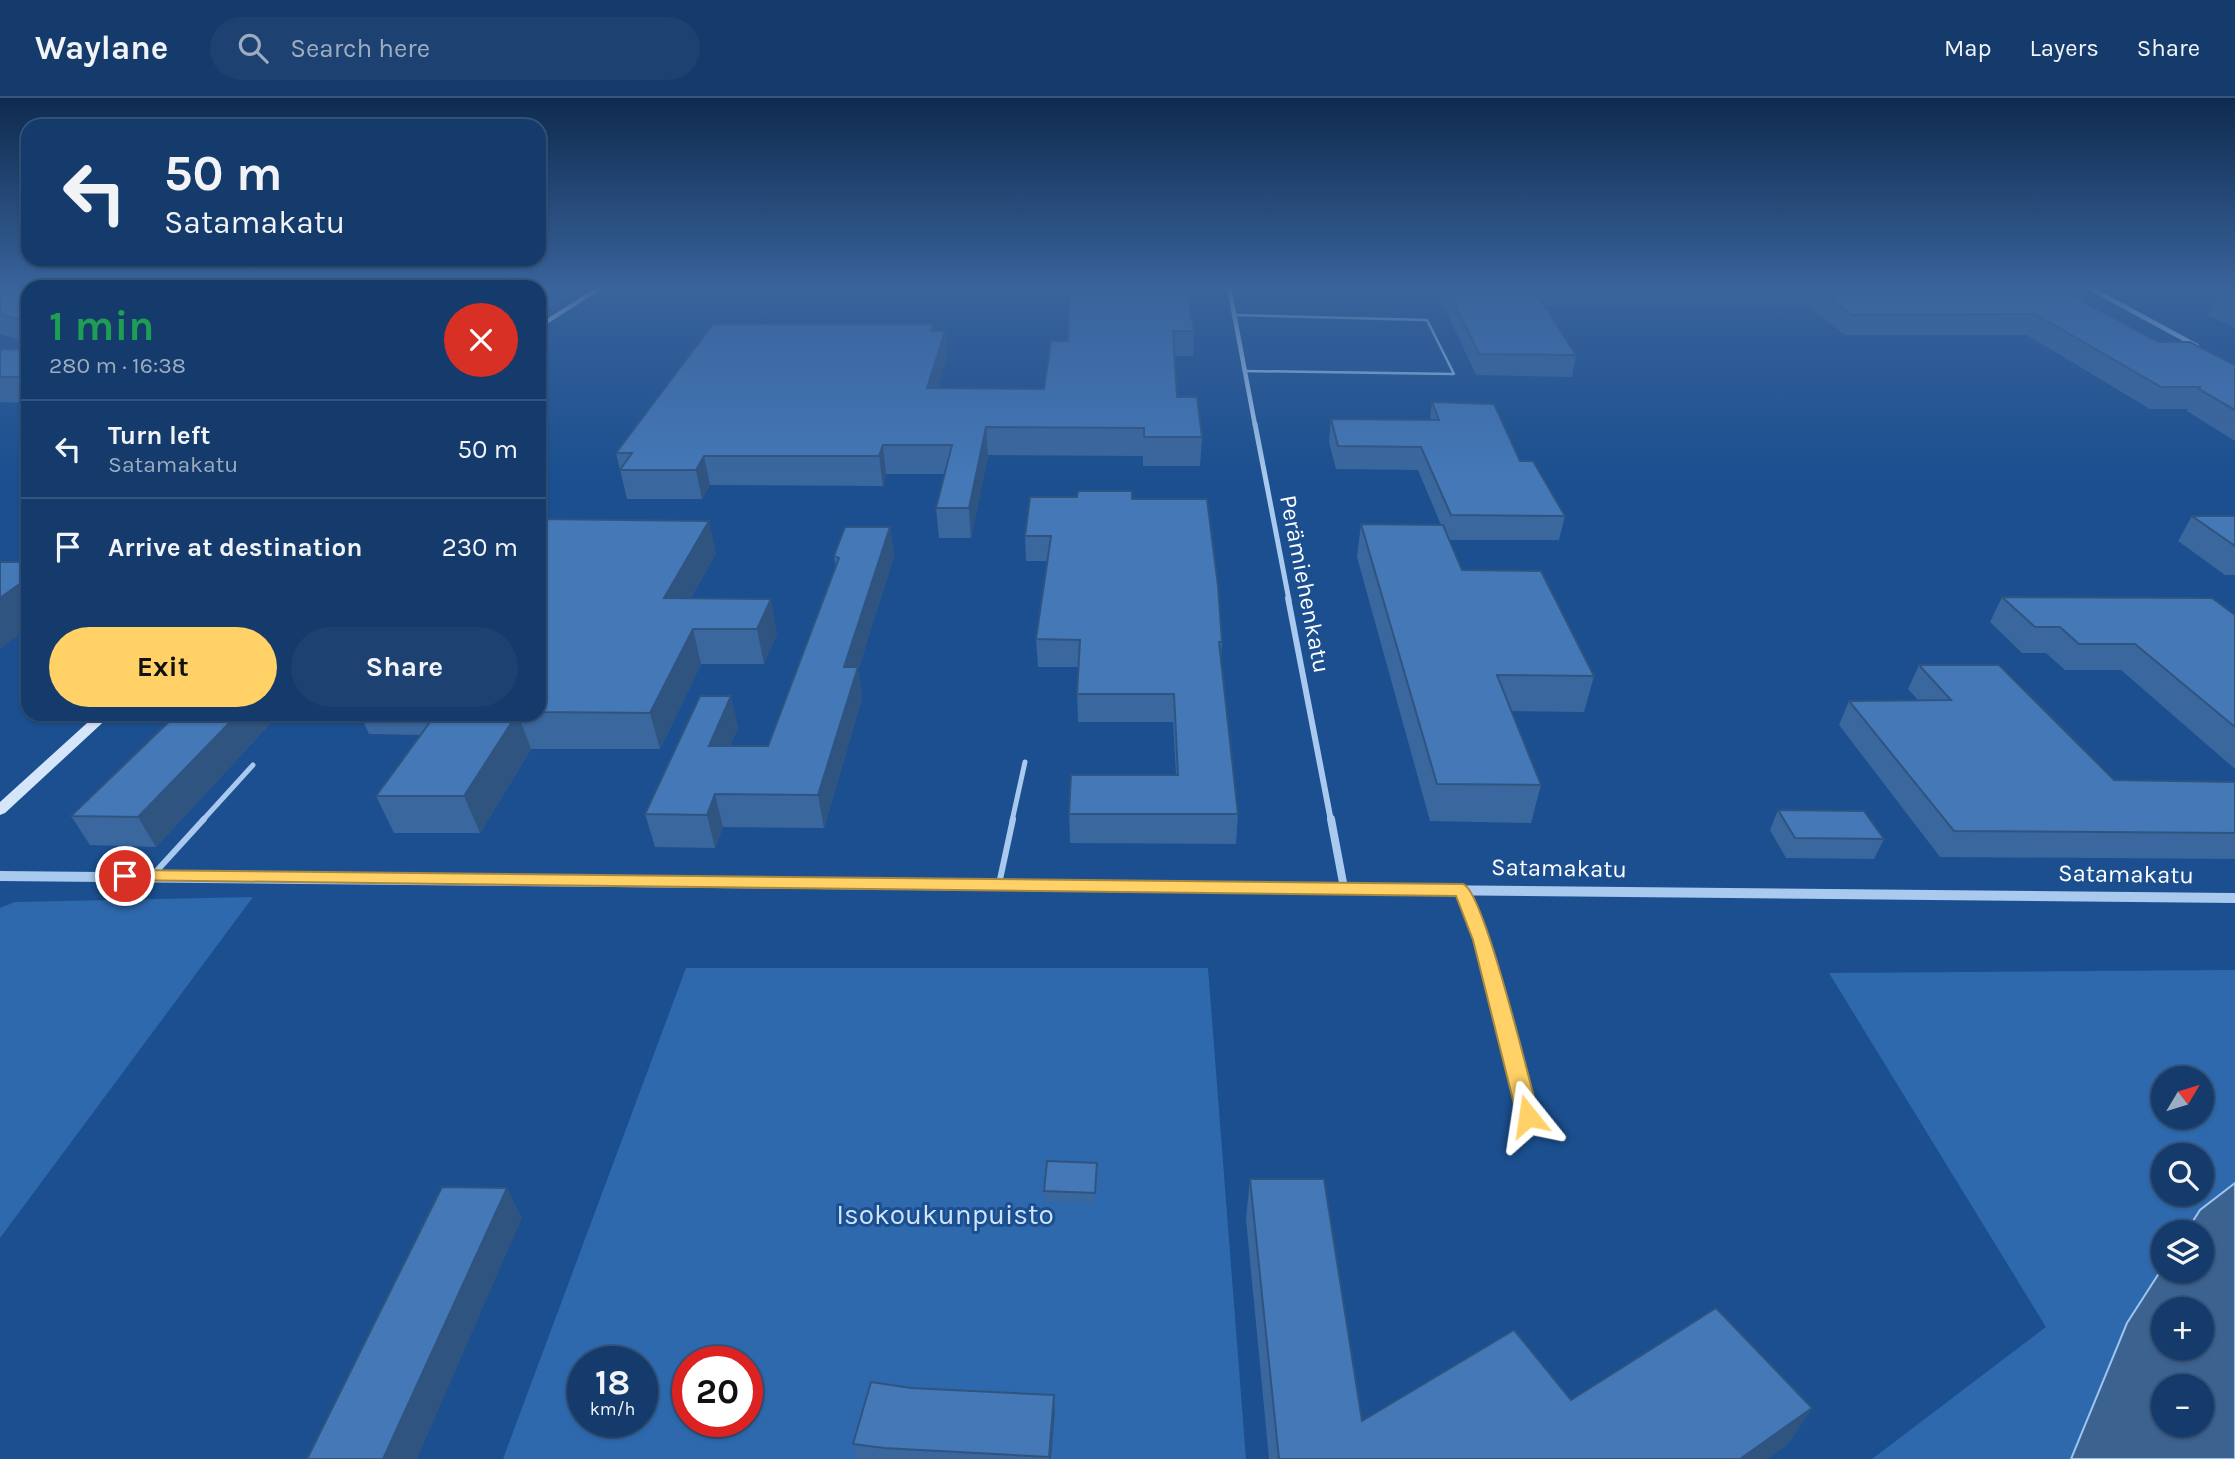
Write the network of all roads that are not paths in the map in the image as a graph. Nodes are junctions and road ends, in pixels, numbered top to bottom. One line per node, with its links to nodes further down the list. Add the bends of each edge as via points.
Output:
1 (1240, 351): 3 (street, Perämiehenkatu)
2 (1442, 351): 3 (lane, via 1454,374)
3 (1244, 371): 11 (street, Perämiehenkatu)
4 (97, 721): 7 (main road)
5 (1025, 762): 10 (lane)
6 (253, 765): 9 (lane)
7 (0, 810)
8 (0, 876): 9 (street, Satamakatu)
9 (152, 876): 10 (street, Satamakatu)
10 (999, 884): 11 (street, Satamakatu)
11 (1344, 888): 12 (street, Satamakatu)
12 (1463, 890): 13 (street, Satamakatu); 14 (lane, via 1482,940)
13 (2235, 898)
14 (1528, 1116)

